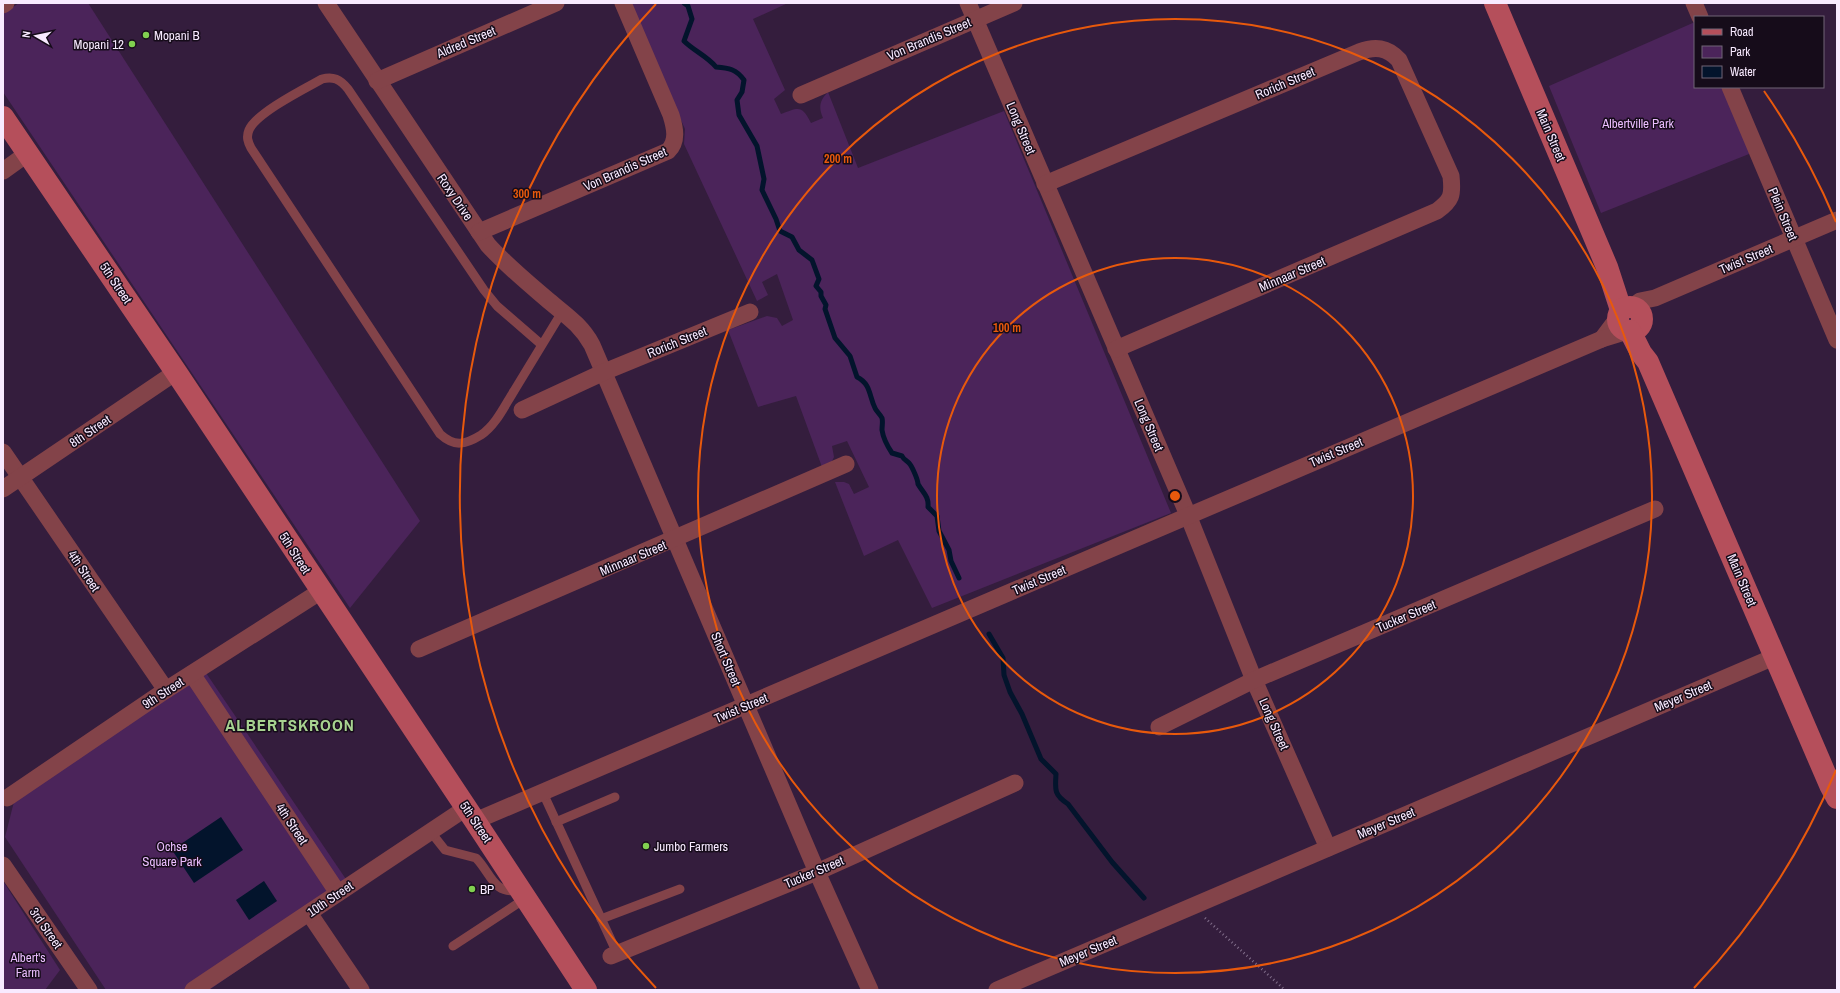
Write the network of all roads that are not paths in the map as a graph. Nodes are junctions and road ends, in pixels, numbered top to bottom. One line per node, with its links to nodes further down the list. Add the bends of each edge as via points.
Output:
1 (6, 3): 9 (street)
2 (326, 3): 12 (street, Roxy Drive)
3 (556, 3): 12 (street, Aldred Street)
4 (623, 3): 21 (street, Von Brandis Street, via 675,126 672,147 668,152)
5 (968, 3): 11 (street, Long Street)
6 (1014, 3): 11 (street, Von Brandis Street)
7 (1495, 3): 25 (main road, Main Street)
8 (1694, 3): 10 (street)
9 (3, 5)
10 (1700, 16)
11 (974, 20): 14 (street, Von Brandis Street); 18 (street, Long Street)
12 (377, 80): 21 (street, Roxy Drive)
13 (1730, 88): 22 (street, Plein Street)
14 (801, 95)
15 (3, 117): 16 (main road, 5th Street)
16 (28, 153): 17 (street); 29 (main road, 5th Street)
17 (3, 171)
18 (1045, 184): 19 (street, Rorich Street, via 1359,52 1380,48 1393,53 1399,60 1451,176); 28 (street, Long Street)
19 (1452, 185): 28 (street, Minnaar Street, via 1448,203 1437,211)
20 (1837, 220): 22 (street, Twist Street)
21 (479, 232): 23 (street, Roxy Drive, via 500,259)
22 (1794, 239): 25 (street, Twist Street, via 1655,298 1640,301); 26 (street, Plein Street)
23 (562, 312): 27 (lane); 30 (street, Roxy Drive, via 584,331)
24 (750, 312): 30 (street, Rorich Street)
25 (1630, 318): 37 (street, Twist Street, via 1602,339); 41 (main road, Main Street, via 1641,353 1648,362)
26 (1837, 340)
27 (542, 345): 27 (lane, via 499,414 482,434 463,443 455,444 446,440 251,148 247,135 253,123 322,79 330,77 344,84 484,290 497,306)
28 (1116, 349): 37 (street, Long Street)
29 (176, 372): 34 (street, 8th Street); 39 (main road, 5th Street)
30 (604, 372): 31 (street, Rorich Street); 38 (street, Short Street)
31 (522, 410)
32 (3, 452): 34 (street, 4th Street)
33 (846, 464): 38 (street, Minnaar Street)
34 (20, 478): 35 (street, 8th Street); 44 (street, 4th Street)
35 (3, 489)
36 (1655, 509): 43 (street, Tucker Street)
37 (1188, 515): 43 (street, Long Street); 45 (street, Twist Street)
38 (675, 540): 40 (street, Minnaar Street); 45 (street, Short Street)
39 (321, 592): 42 (street, 9th Street); 52 (main road, 5th Street)
40 (419, 649)
41 (1774, 657): 51 (main road, Main Street); 55 (street, Meyer Street)
42 (192, 674): 44 (street, 9th Street); 59 (street, 4th Street)
43 (1254, 680): 46 (street, Tucker Street); 55 (street, Long Street)
44 (166, 690): 50 (street, 9th Street)
45 (747, 706): 48 (street, Twist Street); 57 (street, Short Street)
46 (1159, 727)
47 (1015, 783): 57 (street, Tucker Street)
48 (543, 792): 52 (street, Twist Street); 53 (lane)
49 (616, 797): 53 (lane)
50 (4, 798)
51 (1837, 798)
52 (471, 814): 54 (street, 10th Street); 60 (main road, 5th Street)
53 (556, 822): 62 (lane)
54 (430, 831): 59 (street, 10th Street); 60 (lane, via 445,850 476,858 499,887)
55 (1328, 848): 65 (street, Meyer Street, via 1192,907)
56 (3, 865): 66 (street, 3rd Street)
57 (817, 872): 64 (street, Tucker Street); 70 (street, Short Street)
58 (680, 889): 62 (lane)
59 (338, 893): 61 (street, 10th Street)
60 (523, 894): 63 (lane); 69 (main road, 5th Street)
61 (309, 913): 67 (street, 10th Street); 68 (street)
62 (601, 919): 64 (lane)
63 (453, 946)
64 (614, 955)
65 (1028, 984): 71 (street, Meyer Street)
66 (89, 990)
67 (193, 990)
68 (361, 990)
69 (586, 990)
70 (870, 990)
71 (997, 990)

